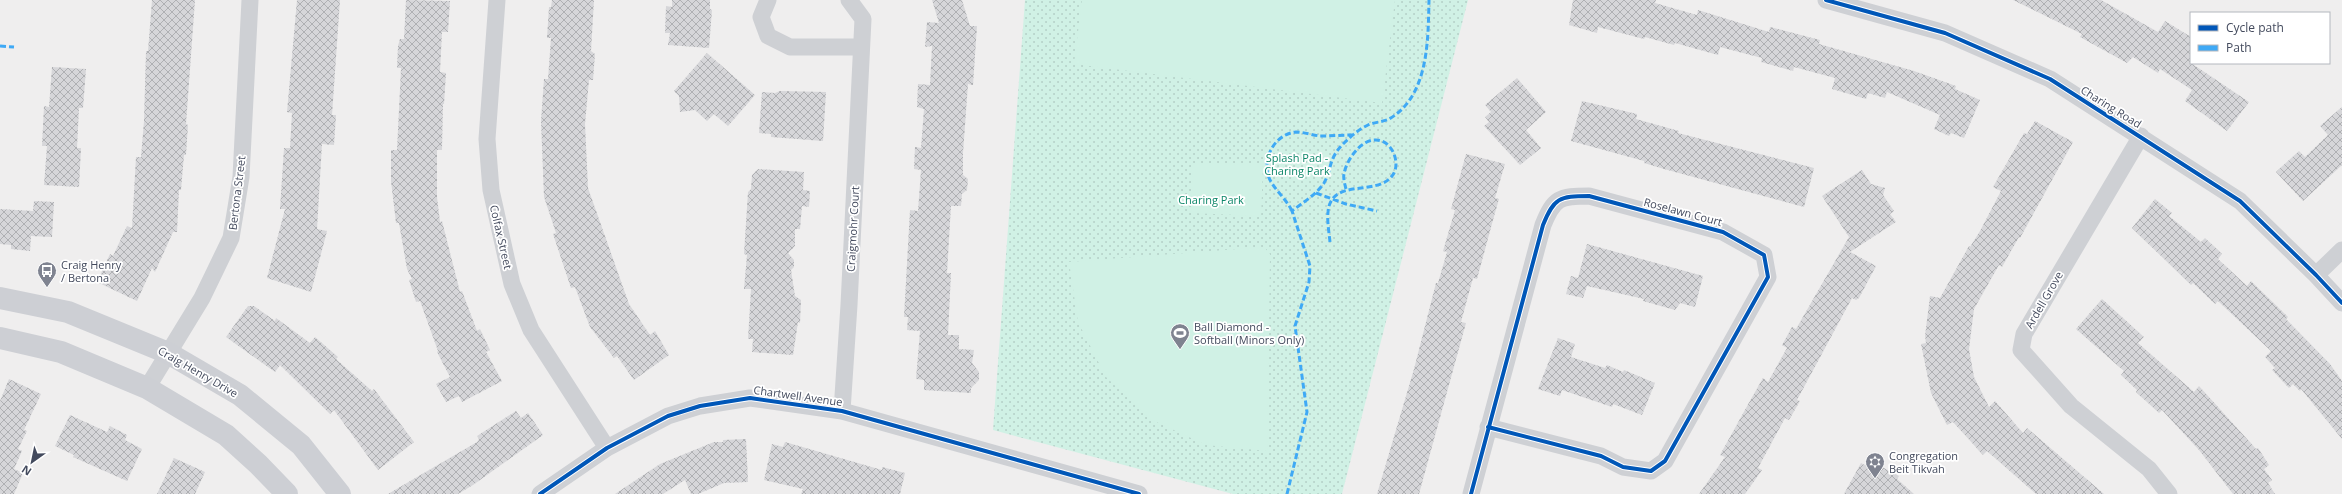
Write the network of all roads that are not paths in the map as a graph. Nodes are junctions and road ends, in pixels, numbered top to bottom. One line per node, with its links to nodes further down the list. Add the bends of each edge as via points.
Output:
1 (250, 0): 13 (street, Bertona Street, via 241,177 231,238 202,298)
2 (498, 0): 17 (street, Colfax Street, via 487,139 491,190 512,284 530,330)
3 (768, 0): 6 (street, via 761,17 768,36 773,39 790,47)
4 (849, 0): 6 (street, Craigmohr Court, via 863,19)
5 (1826, 0): 7 (street, Charing Road, via 1945,32 2050,79)
6 (861, 47): 15 (street, Craigmohr Court)
7 (2141, 136): 9 (street, Charing Road, via 2240,202); 23 (street, Ardell Grove, via 2024,334 2021,350 2071,406 2149,469)
8 (2342, 250): 9 (street)
9 (2316, 275): 11 (street, Charing Road)
10 (0, 298): 13 (street, Craig Henry Drive, via 68,312)
11 (2342, 303)
12 (0, 338): 14 (street, via 61,352)
13 (168, 353): 14 (street, Bertona Street); 19 (street, Craig Henry Drive, via 246,400 301,445)
14 (147, 388): 18 (street, via 226,435)
15 (842, 411): 17 (street, Chartwell Avenue, via 750,398 700,406 668,416); 21 (street, Chartwell Avenue)
16 (1488, 427): 16 (street, Roselawn Court, via 1600,456 1623,467 1651,471 1665,461 1768,277 1764,255 1723,232 1588,196 1566,196 1550,208 1542,226); 22 (street, Roselawn Court)
17 (607, 448): 20 (street, Chartwell Avenue)
18 (287, 494)
19 (340, 494)
20 (540, 494)
21 (1139, 494)
22 (1471, 494)
23 (2169, 494)

